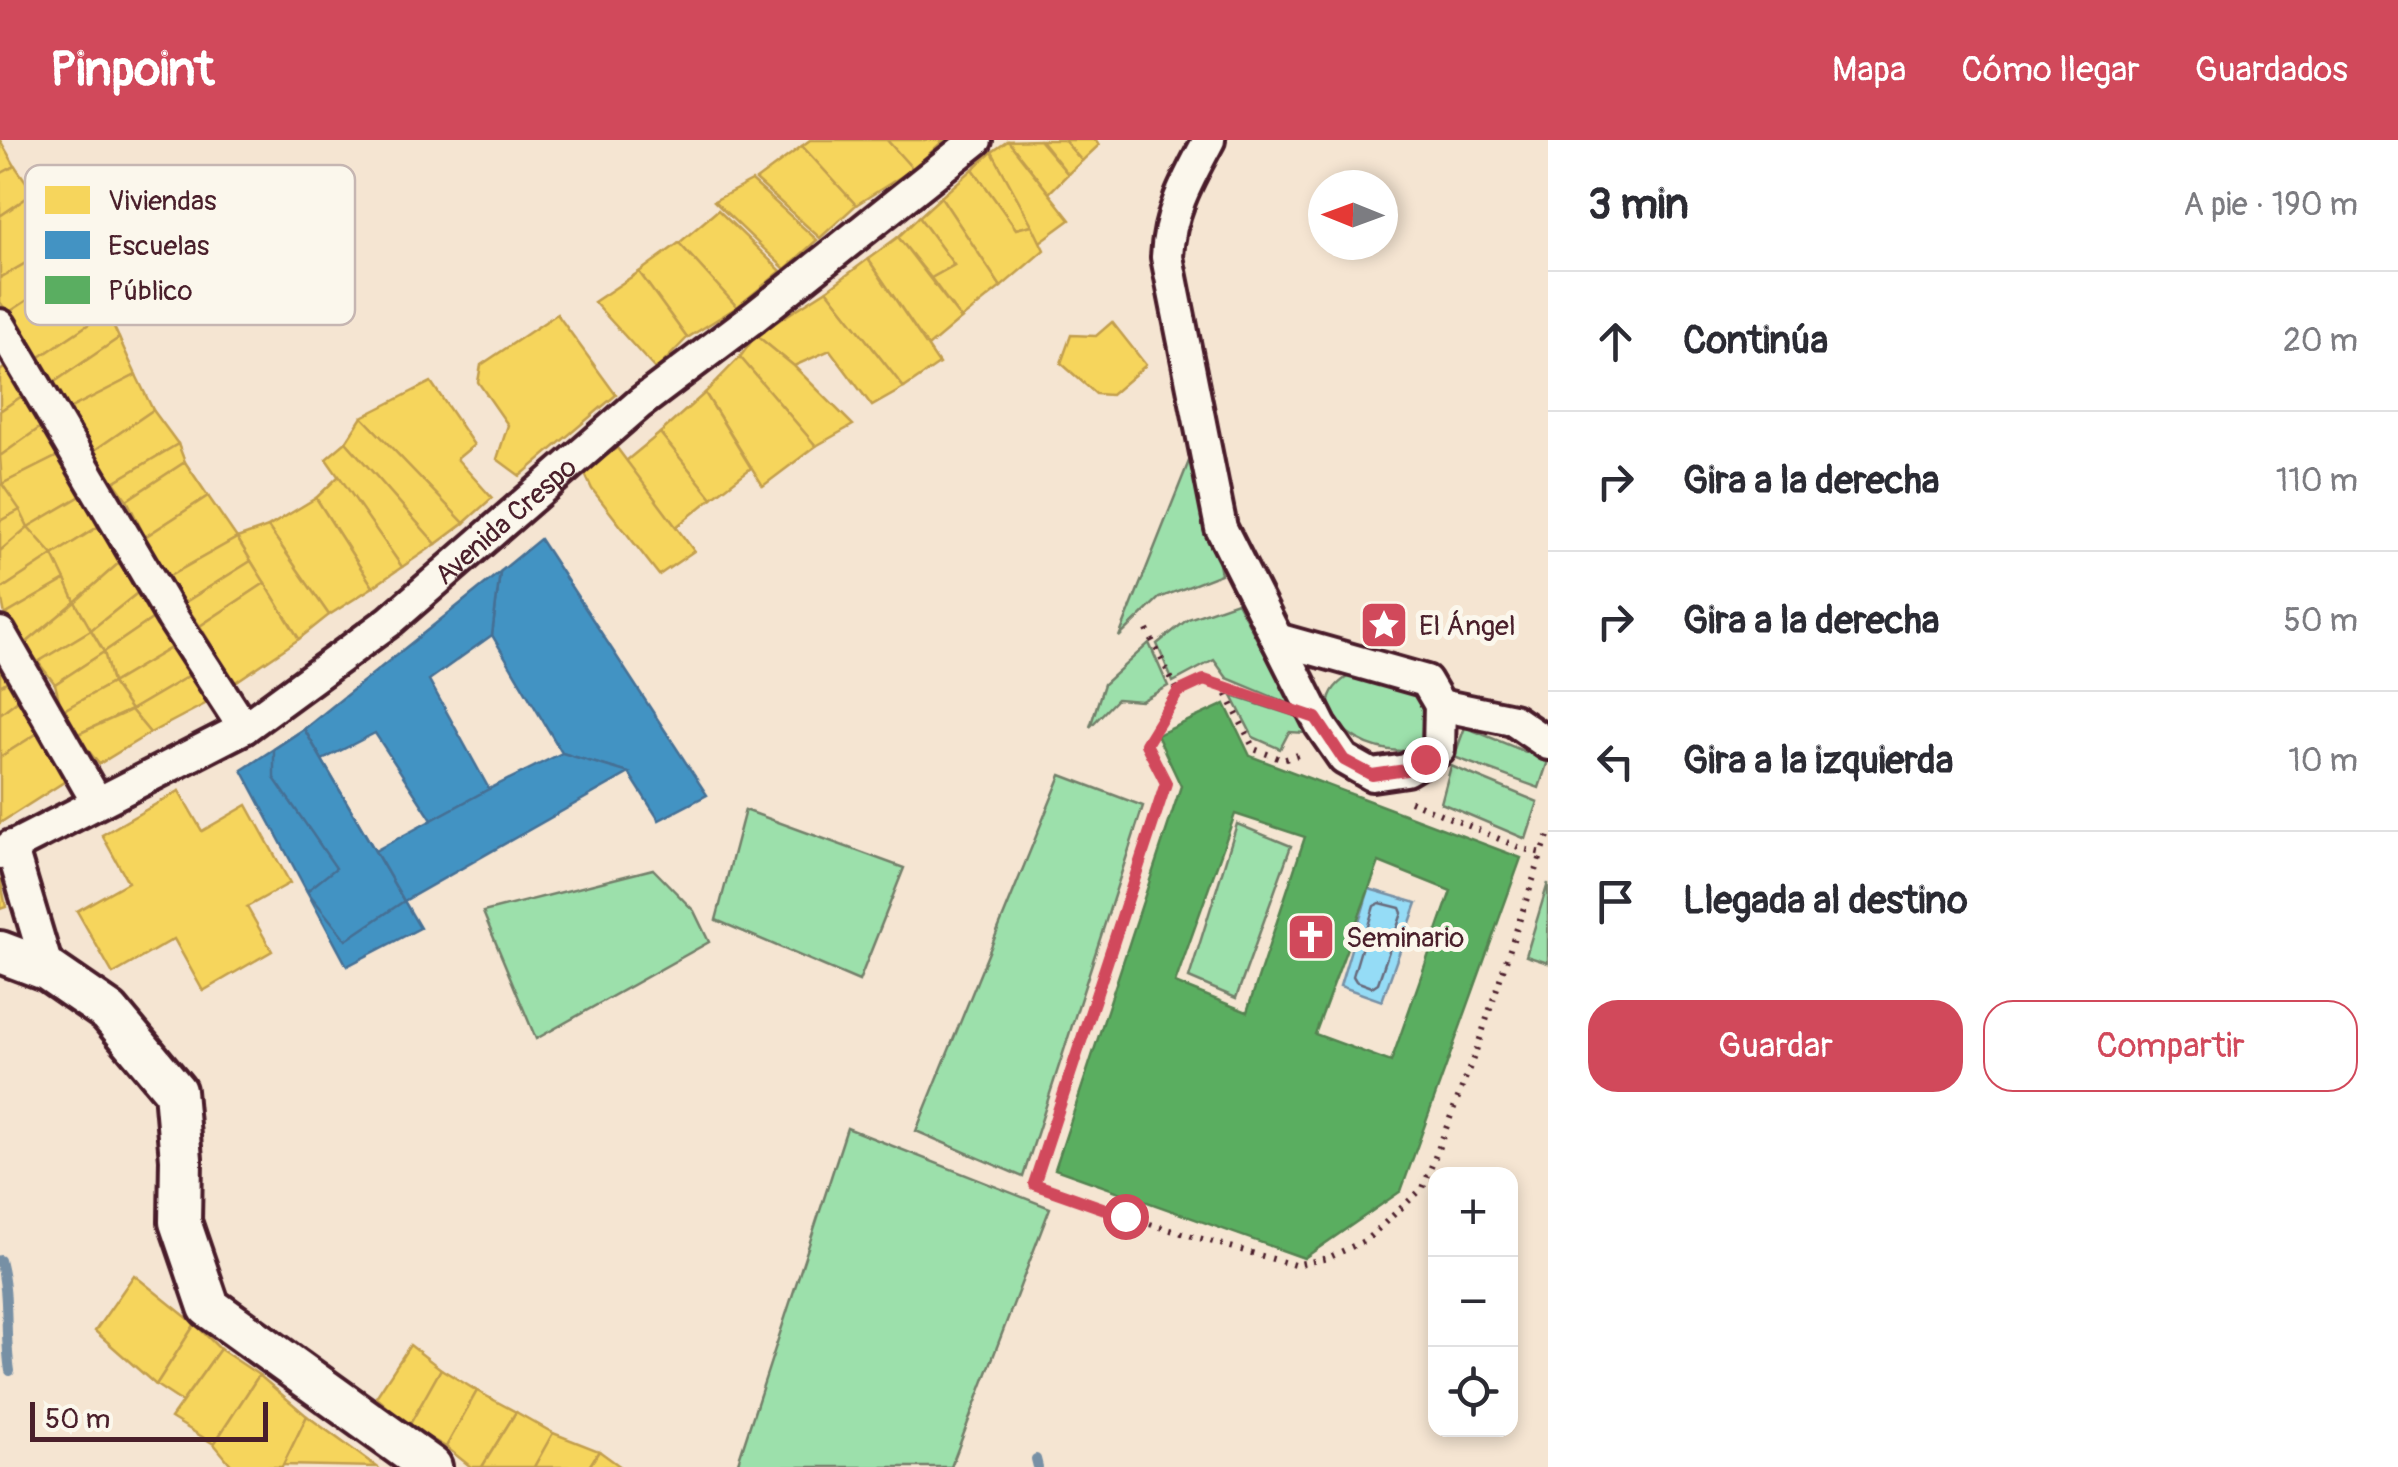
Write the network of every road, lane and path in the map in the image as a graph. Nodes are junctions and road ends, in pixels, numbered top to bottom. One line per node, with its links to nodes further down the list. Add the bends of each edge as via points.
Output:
1 (976, 140): 11 (street, Avenida Crespo, via 640,402 390,621)
2 (1209, 140): 6 (street, via 1168,226 1167,256 1221,528)
3 (0, 325): 11 (street)
4 (1147, 630): 8 (path)
5 (0, 634): 15 (street)
6 (1277, 639): 9 (street, via 1426,681); 10 (street)
7 (1222, 685): 8 (path, via 1204,680); 10 (path); 13 (path, via 1254,749 1283,760 1310,750)
8 (1178, 692): 18 (path, via 1146,744 1166,783 1034,1184 1294,1265 1366,1240 1423,1188)
9 (1440, 705): 12 (street, via 1512,720); 14 (street, via 1439,750)
10 (1316, 718): 13 (street)
11 (244, 728): 15 (street, Avenida Crespo)
12 (1548, 744)
13 (1344, 760): 14 (street, via 1372,775)
14 (1406, 770): 18 (path, via 1402,797)
15 (97, 802): 17 (street, Avenida Crespo)
16 (1548, 836): 18 (path)
17 (6, 850): 20 (street)
18 (1542, 853)
19 (0, 952): 20 (main road)
20 (48, 970): 21 (main road, via 109,1012 175,1091 180,1222 210,1307)
21 (431, 1467)

